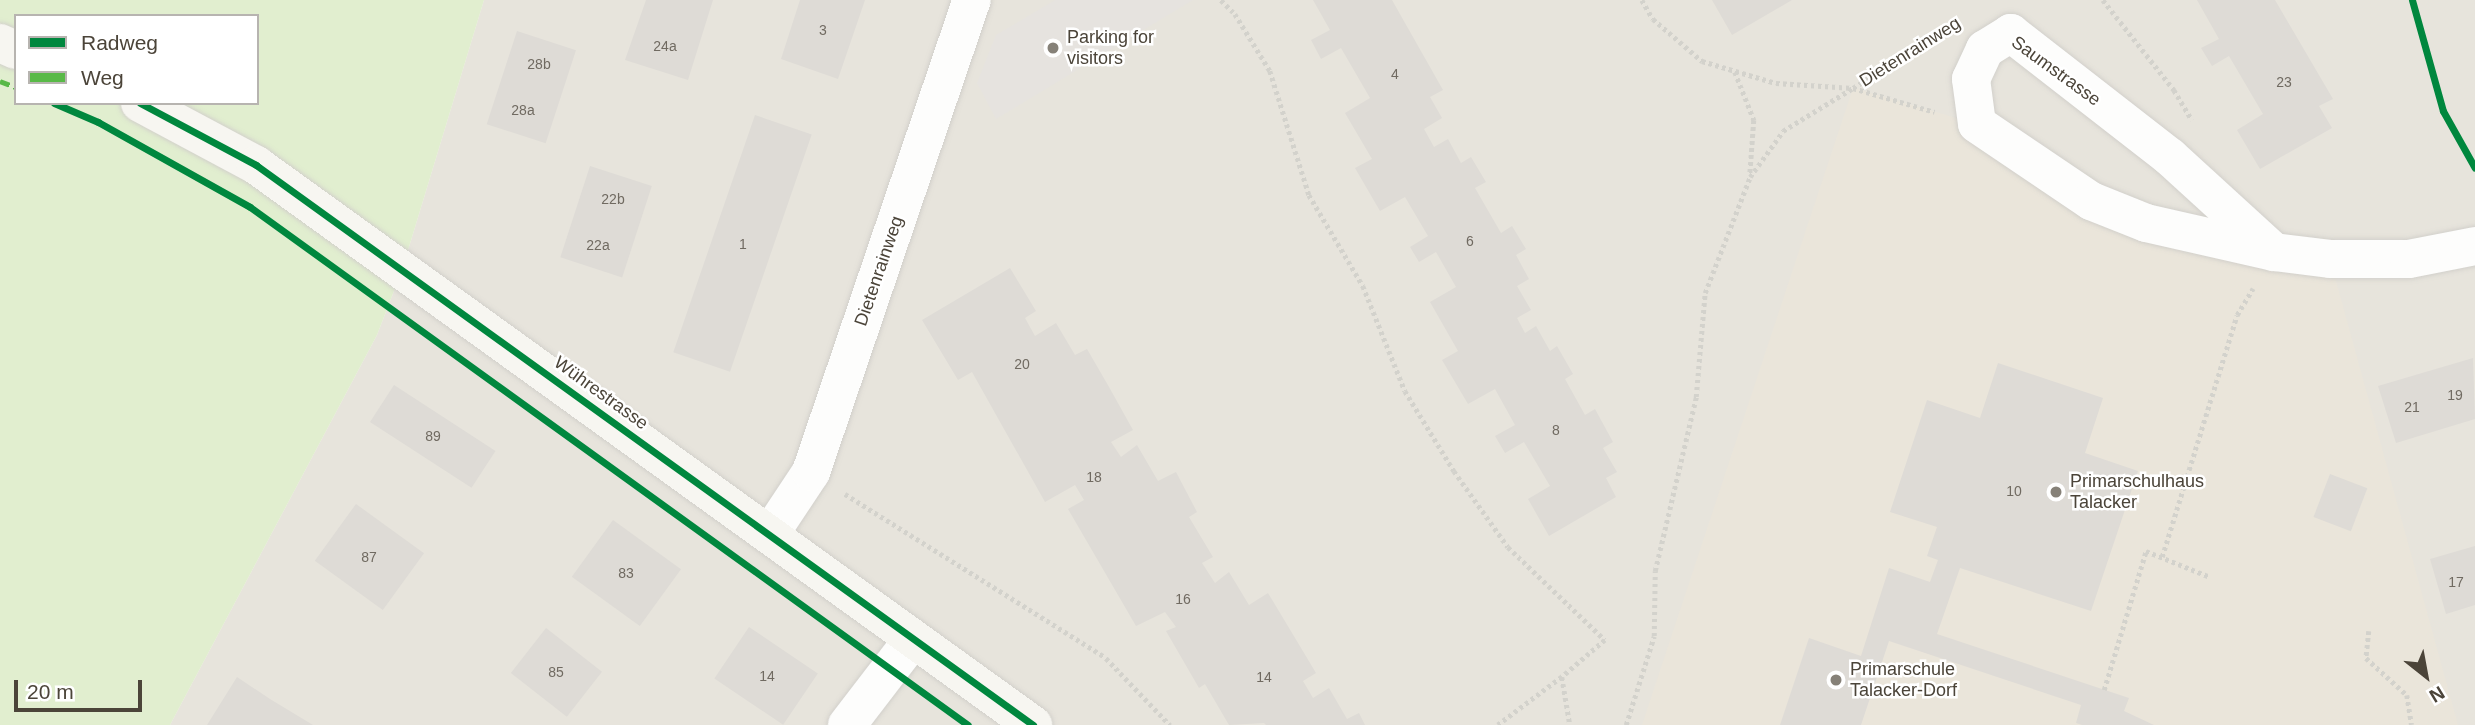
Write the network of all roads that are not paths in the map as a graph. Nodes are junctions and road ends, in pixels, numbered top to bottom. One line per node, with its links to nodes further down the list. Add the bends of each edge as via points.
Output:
1 (972, 0): 5 (street, Dietenrainweg, via 811,472)
2 (144, 105): 5 (street, Wührestrasse, via 256,166)
3 (2475, 246): 4 (street, via 2409,259 2330,259)
4 (2274, 252): 4 (street, Saumstrasse, via 2146,223 2091,201 1976,124 1971,79 1985,49 2011,33 2170,158)
5 (770, 534): 6 (street, Wührestrasse)
6 (913, 639): 7 (street); 8 (street, Wührestrasse)
7 (847, 725)
8 (1033, 725)

